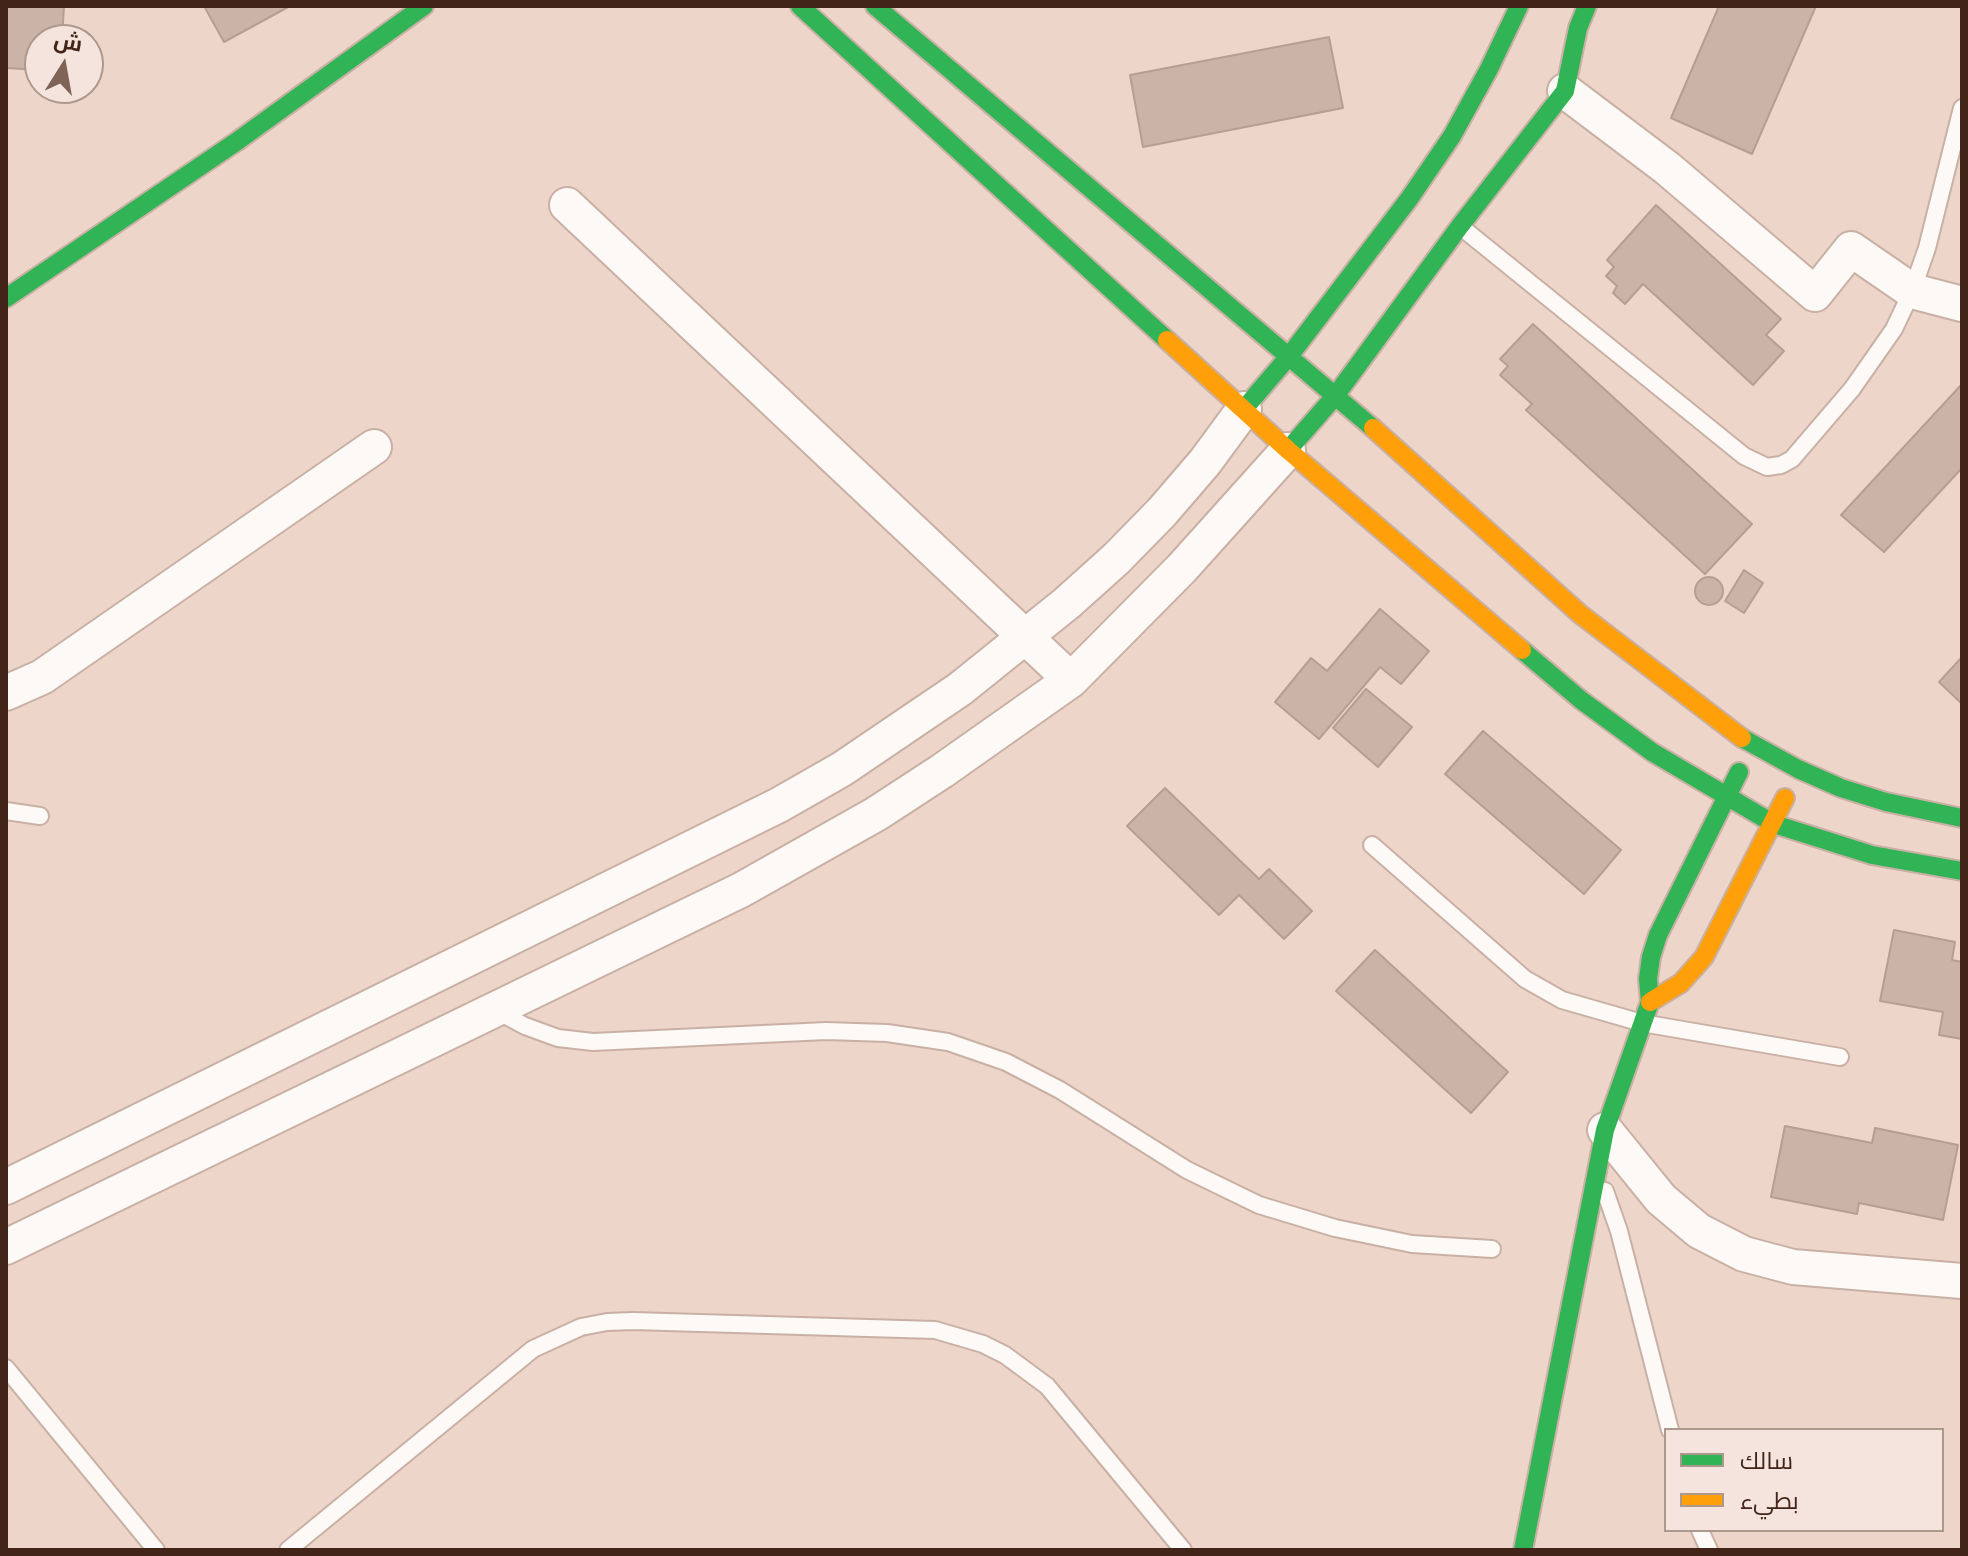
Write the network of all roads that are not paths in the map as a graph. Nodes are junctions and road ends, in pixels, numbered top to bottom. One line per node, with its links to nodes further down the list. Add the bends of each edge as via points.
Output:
1 (424, 6): 11 (main road)
2 (800, 6): 15 (main road, via 872,62)
3 (875, 6): 13 (main road, via 900,36)
4 (1519, 6): 13 (main road, via 1452,136)
5 (1587, 6): 6 (main road)
6 (1565, 91): 9 (main road); 10 (street, via 1667,168 1815,294 1851,249)
7 (1962, 108): 10 (lane)
8 (567, 205): 18 (street)
9 (1460, 226): 10 (lane, via 1744,456 1767,467 1792,459 1852,389 1894,329); 14 (main road)
10 (1912, 291): 12 (street)
11 (6, 298)
12 (1962, 304)
13 (1290, 355): 14 (main road); 15 (main road)
14 (1336, 395): 17 (main road); 21 (main road, via 1580,614)
15 (1244, 409): 17 (main road); 18 (street, via 1162,512)
16 (374, 447): 20 (street, via 42,677)
17 (1288, 450): 19 (street); 23 (main road, via 1581,700)
18 (1026, 637): 19 (street); 36 (street, via 902,731 779,805)
19 (1071, 680): 31 (street, via 942,771 809,853)
20 (6, 693)
21 (1750, 744): 22 (main road); 23 (main road)
22 (1798, 769): 26 (main road, via 1886,802); 27 (main road)
23 (1728, 798): 27 (main road); 30 (main road, via 1658,935 1648,979)
24 (6, 811): 25 (lane)
25 (40, 816)
26 (1962, 818)
27 (1774, 824): 29 (main road, via 1872,855); 30 (main road, via 1704,957 1681,983)
28 (1372, 845): 32 (lane, via 1525,979 1562,1000)
29 (1962, 871)
30 (1650, 1002): 32 (main road)
31 (495, 1010): 37 (street); 38 (lane, via 558,1038 593,1042 826,1031 948,1042 1006,1062 1060,1090 1187,1170 1259,1205 1412,1244)
32 (1642, 1023): 33 (lane); 34 (main road)
33 (1840, 1057)
34 (1605, 1130): 35 (main road); 39 (street, via 1661,1199 1699,1231 1744,1254 1793,1267)
35 (1597, 1171): 41 (lane, via 1619,1231); 45 (main road)
36 (6, 1187)
37 (6, 1247)
38 (1492, 1249)
39 (1962, 1281)
40 (6, 1368): 42 (lane)
41 (1669, 1428)
42 (156, 1550)
43 (288, 1550): 44 (lane, via 533,1349 581,1327 633,1321 935,1330 983,1344 1047,1386)
44 (1183, 1550)
45 (1523, 1550)

